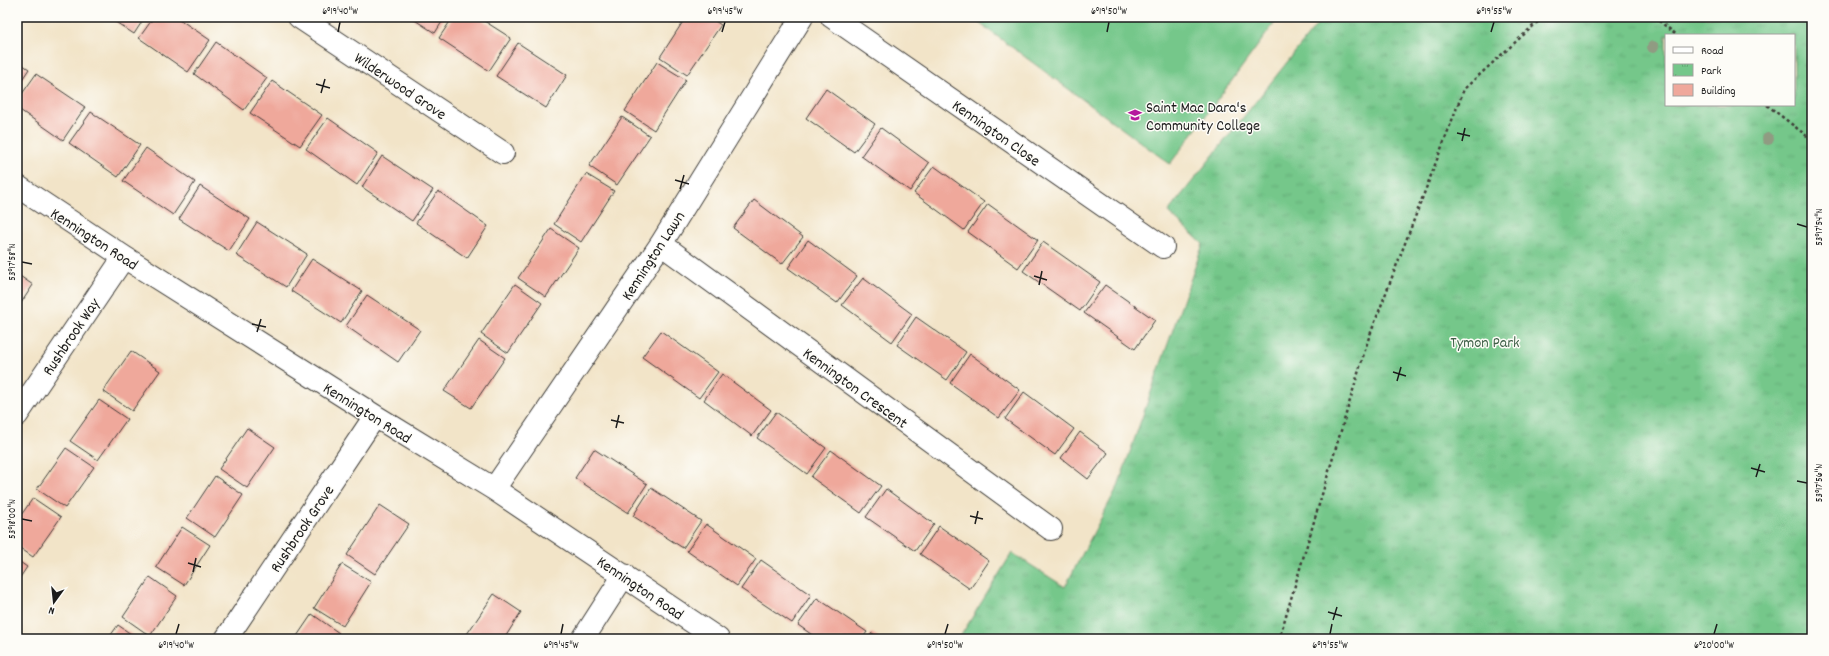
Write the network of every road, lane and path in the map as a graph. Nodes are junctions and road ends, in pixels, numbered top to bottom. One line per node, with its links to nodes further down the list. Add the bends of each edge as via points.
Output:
1 (299, 17): 9 (street, Wilderwood Grove)
2 (802, 17): 11 (street, Kennington Lawn)
3 (832, 17): 12 (street, Kennington Close)
4 (1544, 17): 22 (path, via 1464,89 1368,340)
5 (1654, 17): 6 (path)
6 (1676, 34)
7 (1768, 106): 8 (path)
8 (1812, 140)
9 (503, 154)
10 (17, 186): 13 (street, Kennington Road)
11 (661, 244): 16 (street, Kennington Lawn); 17 (street, Kennington Crescent)
12 (1163, 247)
13 (124, 257): 14 (street, Rushbrook Way); 15 (street, Kennington Road)
14 (17, 414)
15 (375, 416): 16 (street, Kennington Road); 19 (street, Rushbrook Grove)
16 (494, 489): 18 (street, Kennington Road)
17 (1051, 529)
18 (624, 575): 20 (street); 21 (street, Kennington Road)
19 (226, 639)
20 (583, 639)
21 (718, 639)
22 (1279, 639)

